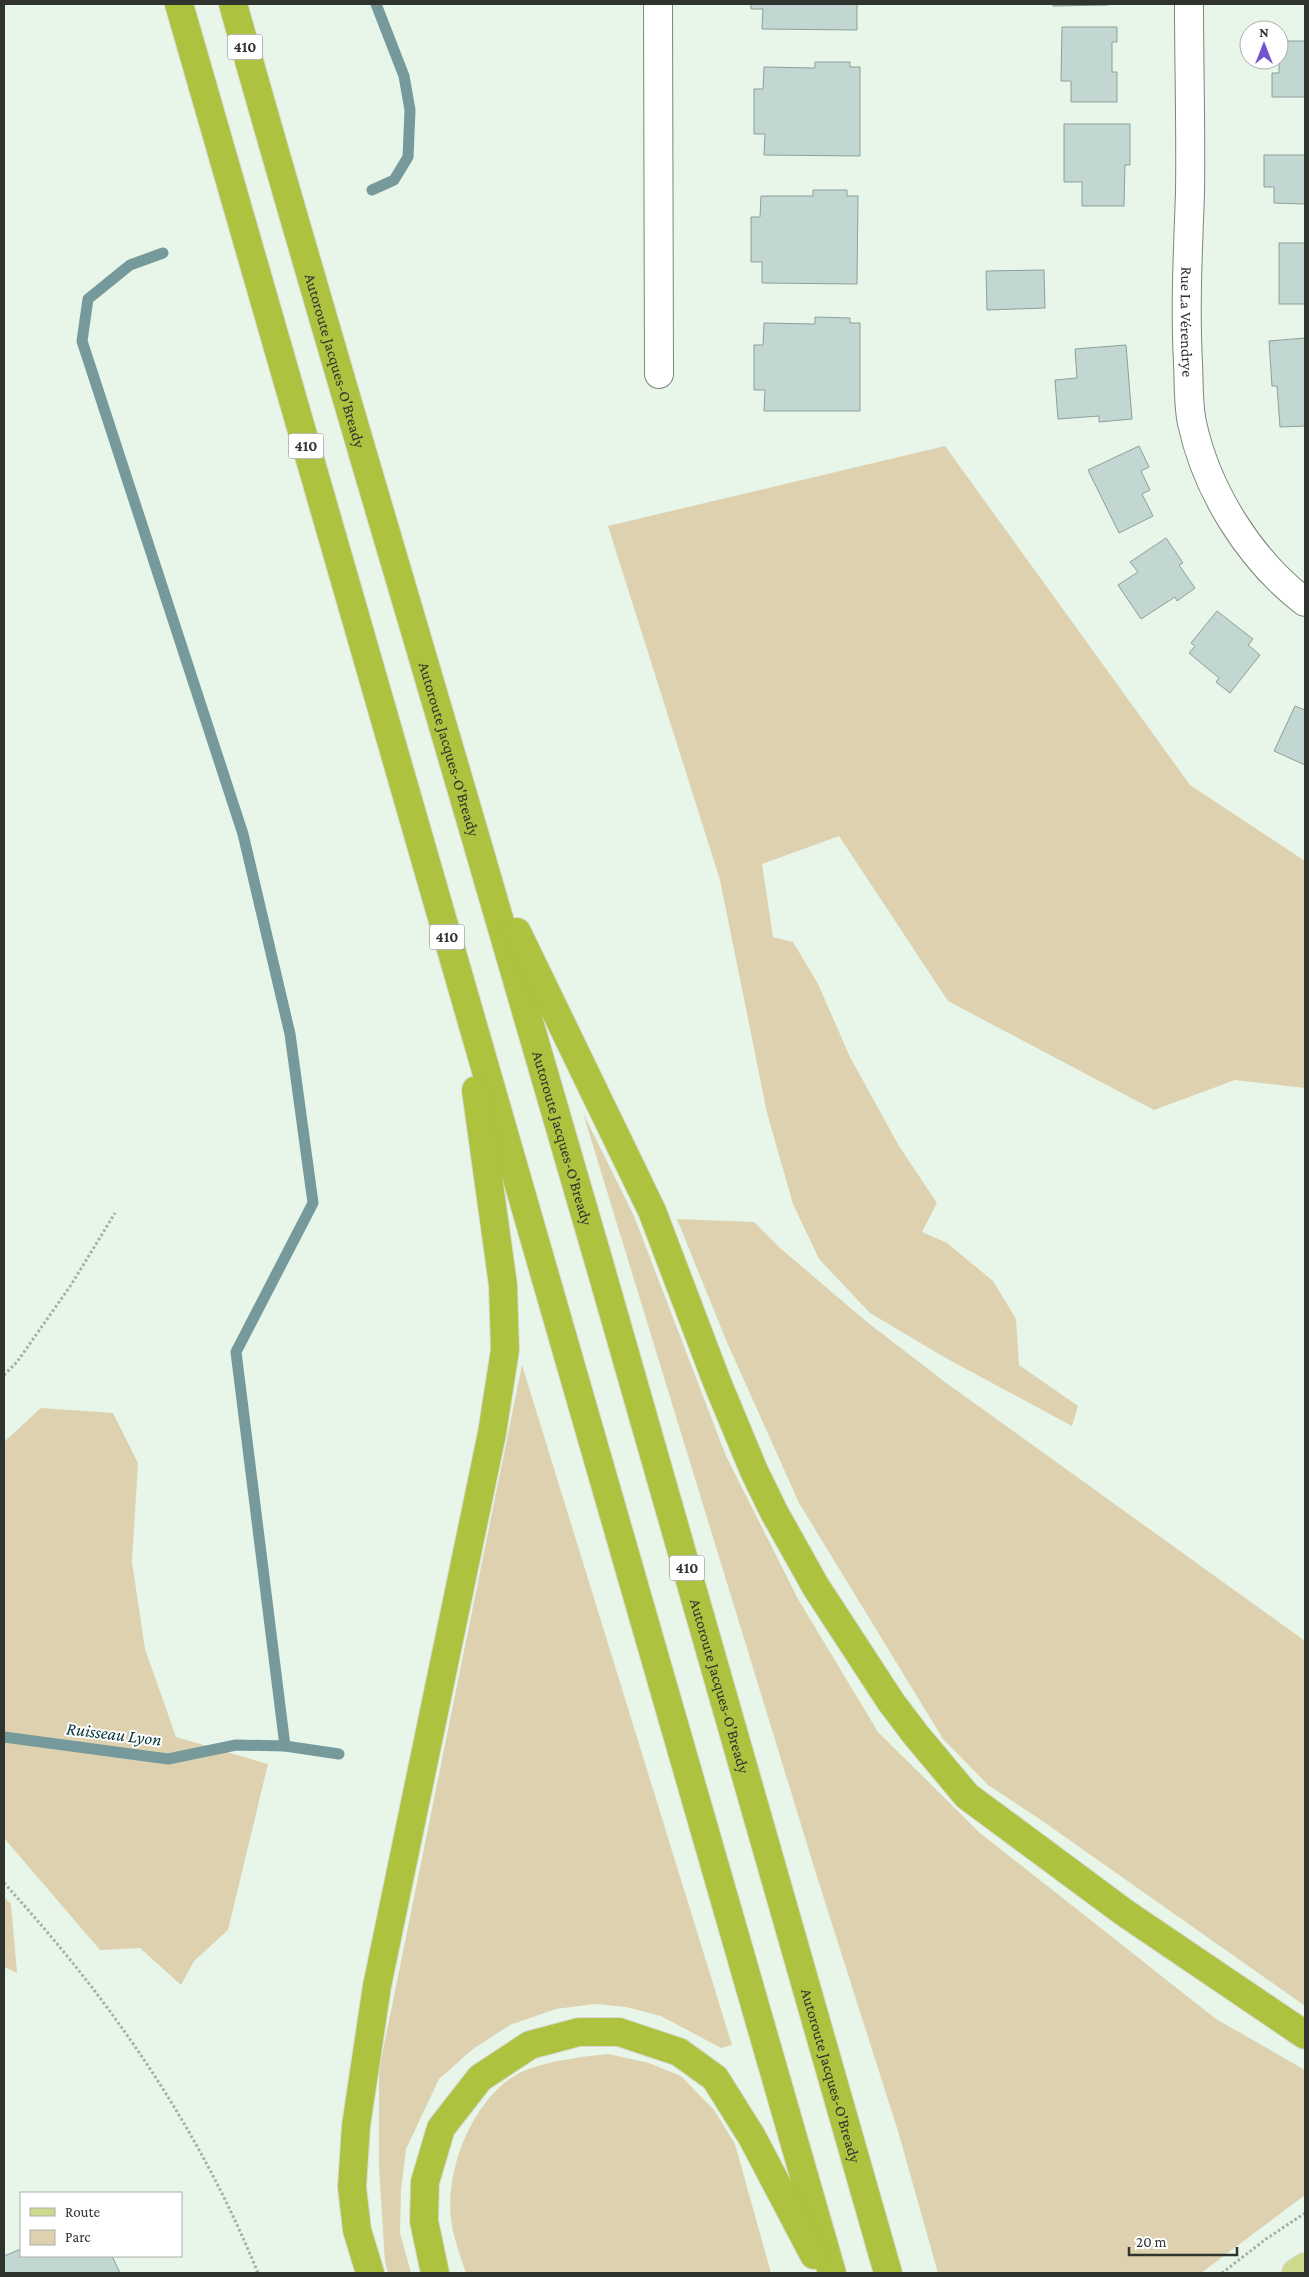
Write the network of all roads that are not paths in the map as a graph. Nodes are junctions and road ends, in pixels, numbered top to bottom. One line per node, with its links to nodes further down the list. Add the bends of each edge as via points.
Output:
1 (179, 4): 8 (highway, 410)
2 (233, 4): 7 (highway, Autoroute Jacques-O'Bready / 410)
3 (658, 4): 5 (street)
4 (1189, 4): 6 (street, Rue La Vérendrye, via 1190,190 1186,326 1192,422 1203,461 1226,510 1288,589)
5 (659, 374)
6 (1305, 602)
7 (483, 862): 9 (highway, via 652,1212 718,1382 770,1504 816,1587 891,1702 967,1796 1125,1913); 15 (highway, Autoroute Jacques-O'Bready / 410)
8 (461, 985): 11 (highway, via 498,1244 505,1350 492,1433 379,1978 364,2068 352,2187 357,2230); 14 (highway, 410)
9 (1305, 2036)
10 (1305, 2267): 16 (main road)
11 (370, 2273)
12 (435, 2273): 13 (highway, via 424,2221 425,2182 441,2128 480,2078 530,2045 579,2032 619,2032 679,2052 715,2078 734,2104)
13 (824, 2273)
14 (832, 2273)
15 (888, 2273)
16 (1296, 2273)

